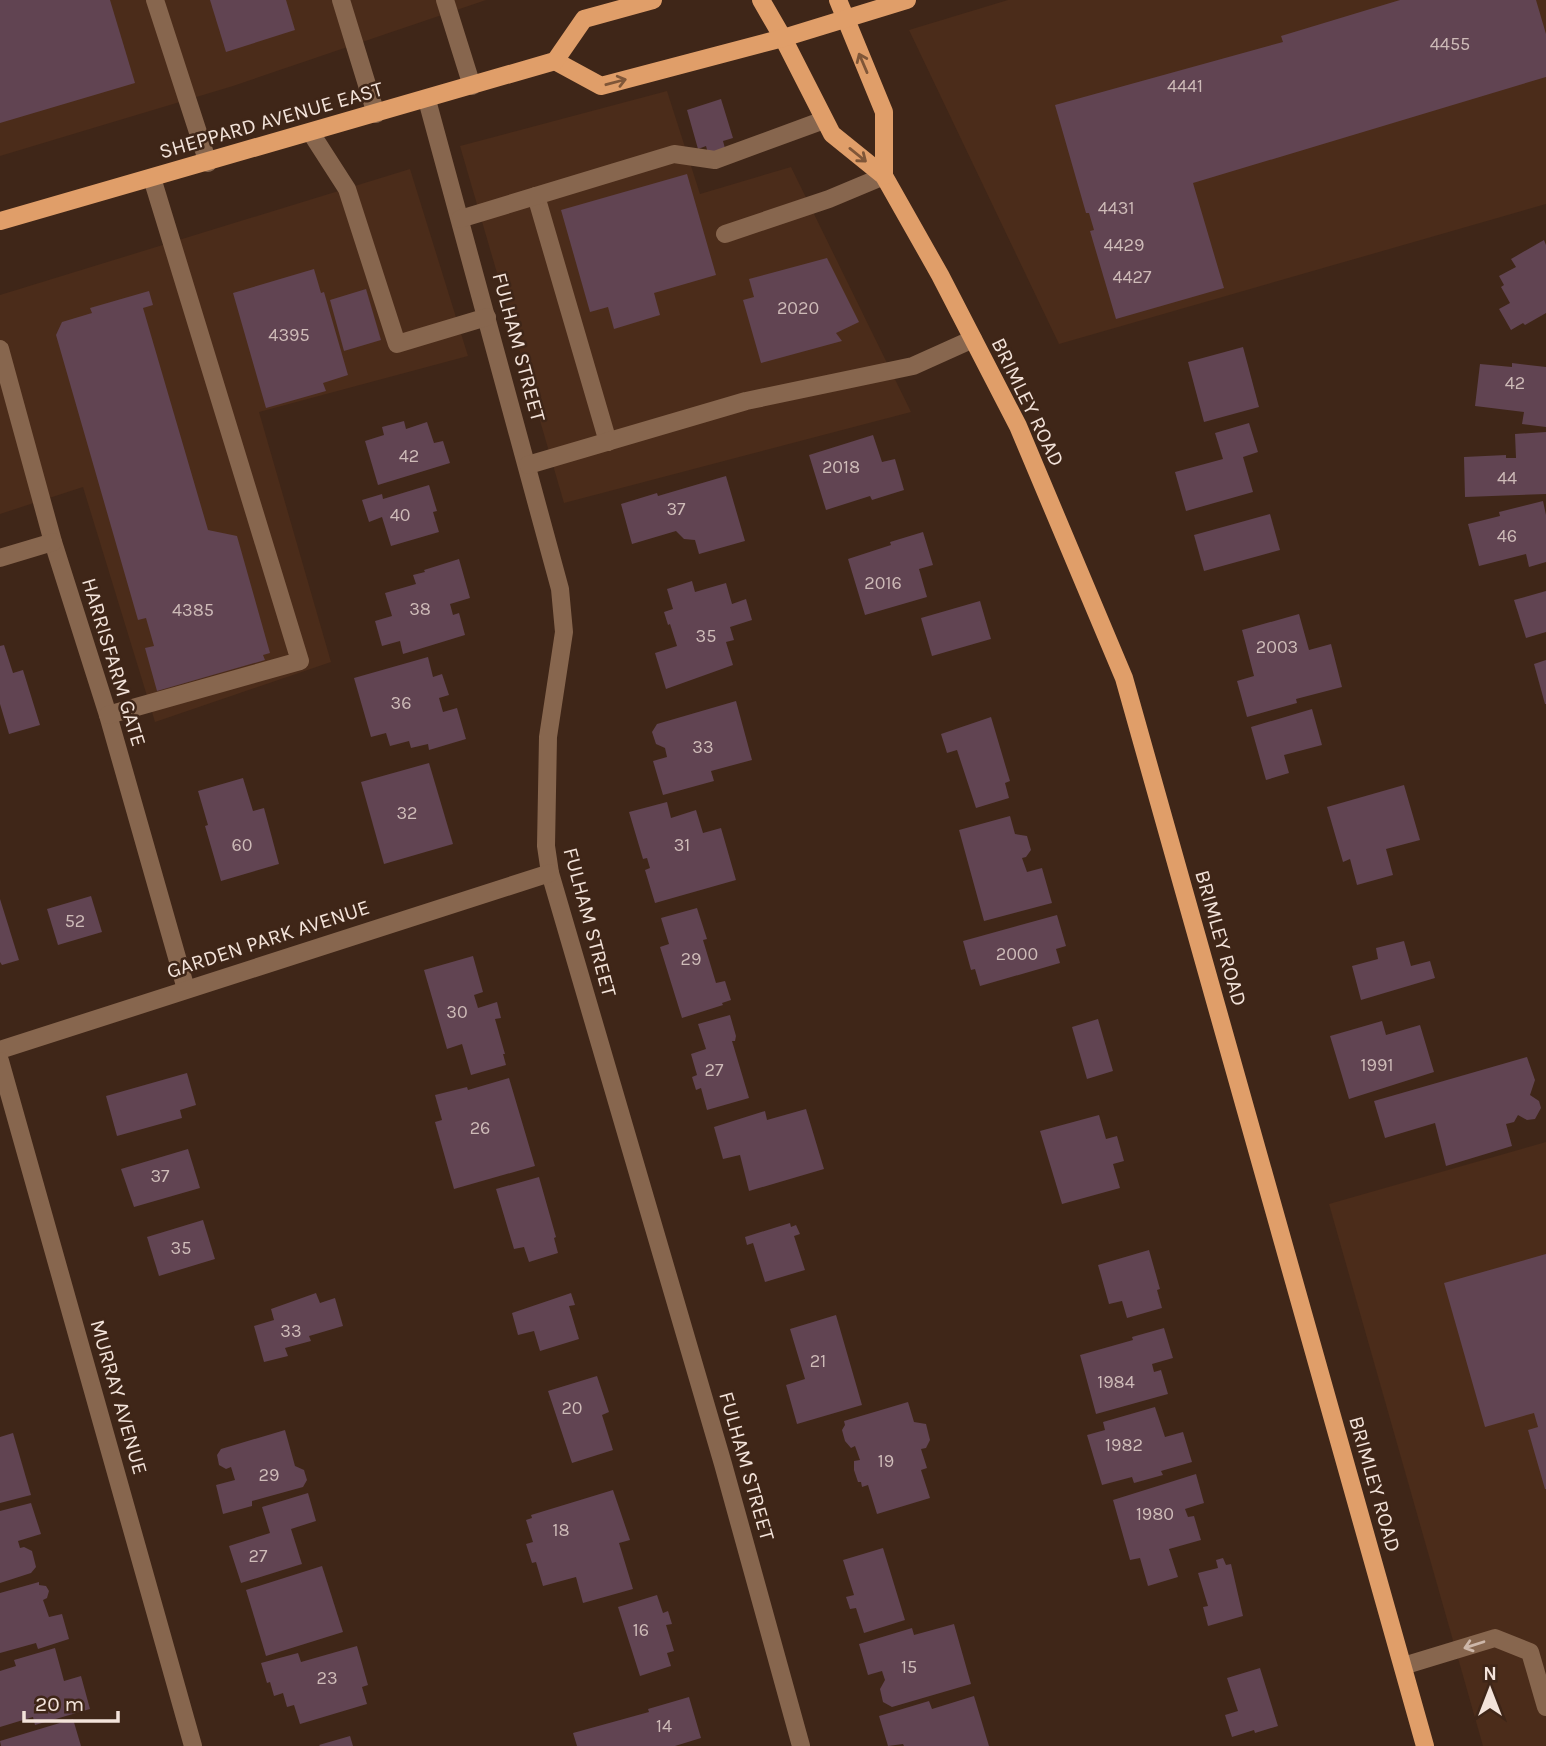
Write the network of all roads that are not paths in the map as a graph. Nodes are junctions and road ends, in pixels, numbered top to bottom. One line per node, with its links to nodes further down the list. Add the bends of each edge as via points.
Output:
1 (155, 0): 16 (street)
2 (341, 0): 13 (street)
3 (445, 0): 11 (street)
4 (653, 0): 10 (main road, via 584,19)
5 (761, 0): 9 (main road, BRIMLEY ROAD)
6 (838, 0): 8 (main road, BRIMLEY ROAD)
7 (908, 0): 8 (main road)
8 (846, 20): 9 (main road); 17 (main road, BRIMLEY ROAD, one-way to 8, via 884,112)
9 (783, 38): 10 (main road, one-way to 9, via 601,86); 14 (main road, BRIMLEY ROAD)
10 (555, 61): 11 (main road, SHEPPARD AVENUE EAST)
11 (472, 86): 12 (main road, SHEPPARD AVENUE EAST)
12 (427, 100): 13 (main road, SHEPPARD AVENUE EAST); 20 (street, FULHAM STREET)
13 (376, 114): 15 (main road, SHEPPARD AVENUE EAST)
14 (824, 120): 17 (main road, BRIMLEY ROAD, one-way to 17, via 832,135); 19 (street, via 715,160 674,154)
15 (311, 133): 16 (main road, SHEPPARD AVENUE EAST); 23 (street, via 347,190 397,344)
16 (208, 163): 18 (main road, SHEPPARD AVENUE EAST)
17 (884, 176): 22 (street); 24 (main road, BRIMLEY ROAD)
18 (152, 178): 21 (main road, SHEPPARD AVENUE EAST); 31 (street, via 300,661)
19 (536, 196): 20 (street); 27 (street)
20 (460, 219): 23 (street, FULHAM STREET)
21 (0, 221)
22 (725, 234)
23 (487, 317): 28 (street, FULHAM STREET)
24 (973, 339): 27 (street, via 913,366 746,401); 36 (main road, BRIMLEY ROAD, via 1018,426 1124,678)
25 (0, 349): 26 (street, HARRISFARM GATE)
26 (7, 402): 29 (street, HARRISFARM GATE)
27 (608, 442): 28 (street)
28 (527, 465): 32 (street, FULHAM STREET, via 561,589 564,632 548,737 545,846)
29 (53, 542): 30 (street); 31 (street, HARRISFARM GATE)
30 (0, 558)
31 (108, 715): 33 (street, HARRISFARM GATE)
32 (550, 873): 33 (street, GARDEN PARK AVENUE); 39 (street, FULHAM STREET)
33 (186, 989): 34 (street, GARDEN PARK AVENUE)
34 (0, 1050)
35 (0, 1061): 38 (street, MURRAY AVENUE)
36 (1402, 1667): 37 (street, one-way to 36, via 1530,1652 1495,1638); 40 (main road, BRIMLEY ROAD)
37 (1546, 1707)
38 (193, 1746)
39 (801, 1746)
40 (1425, 1746)

